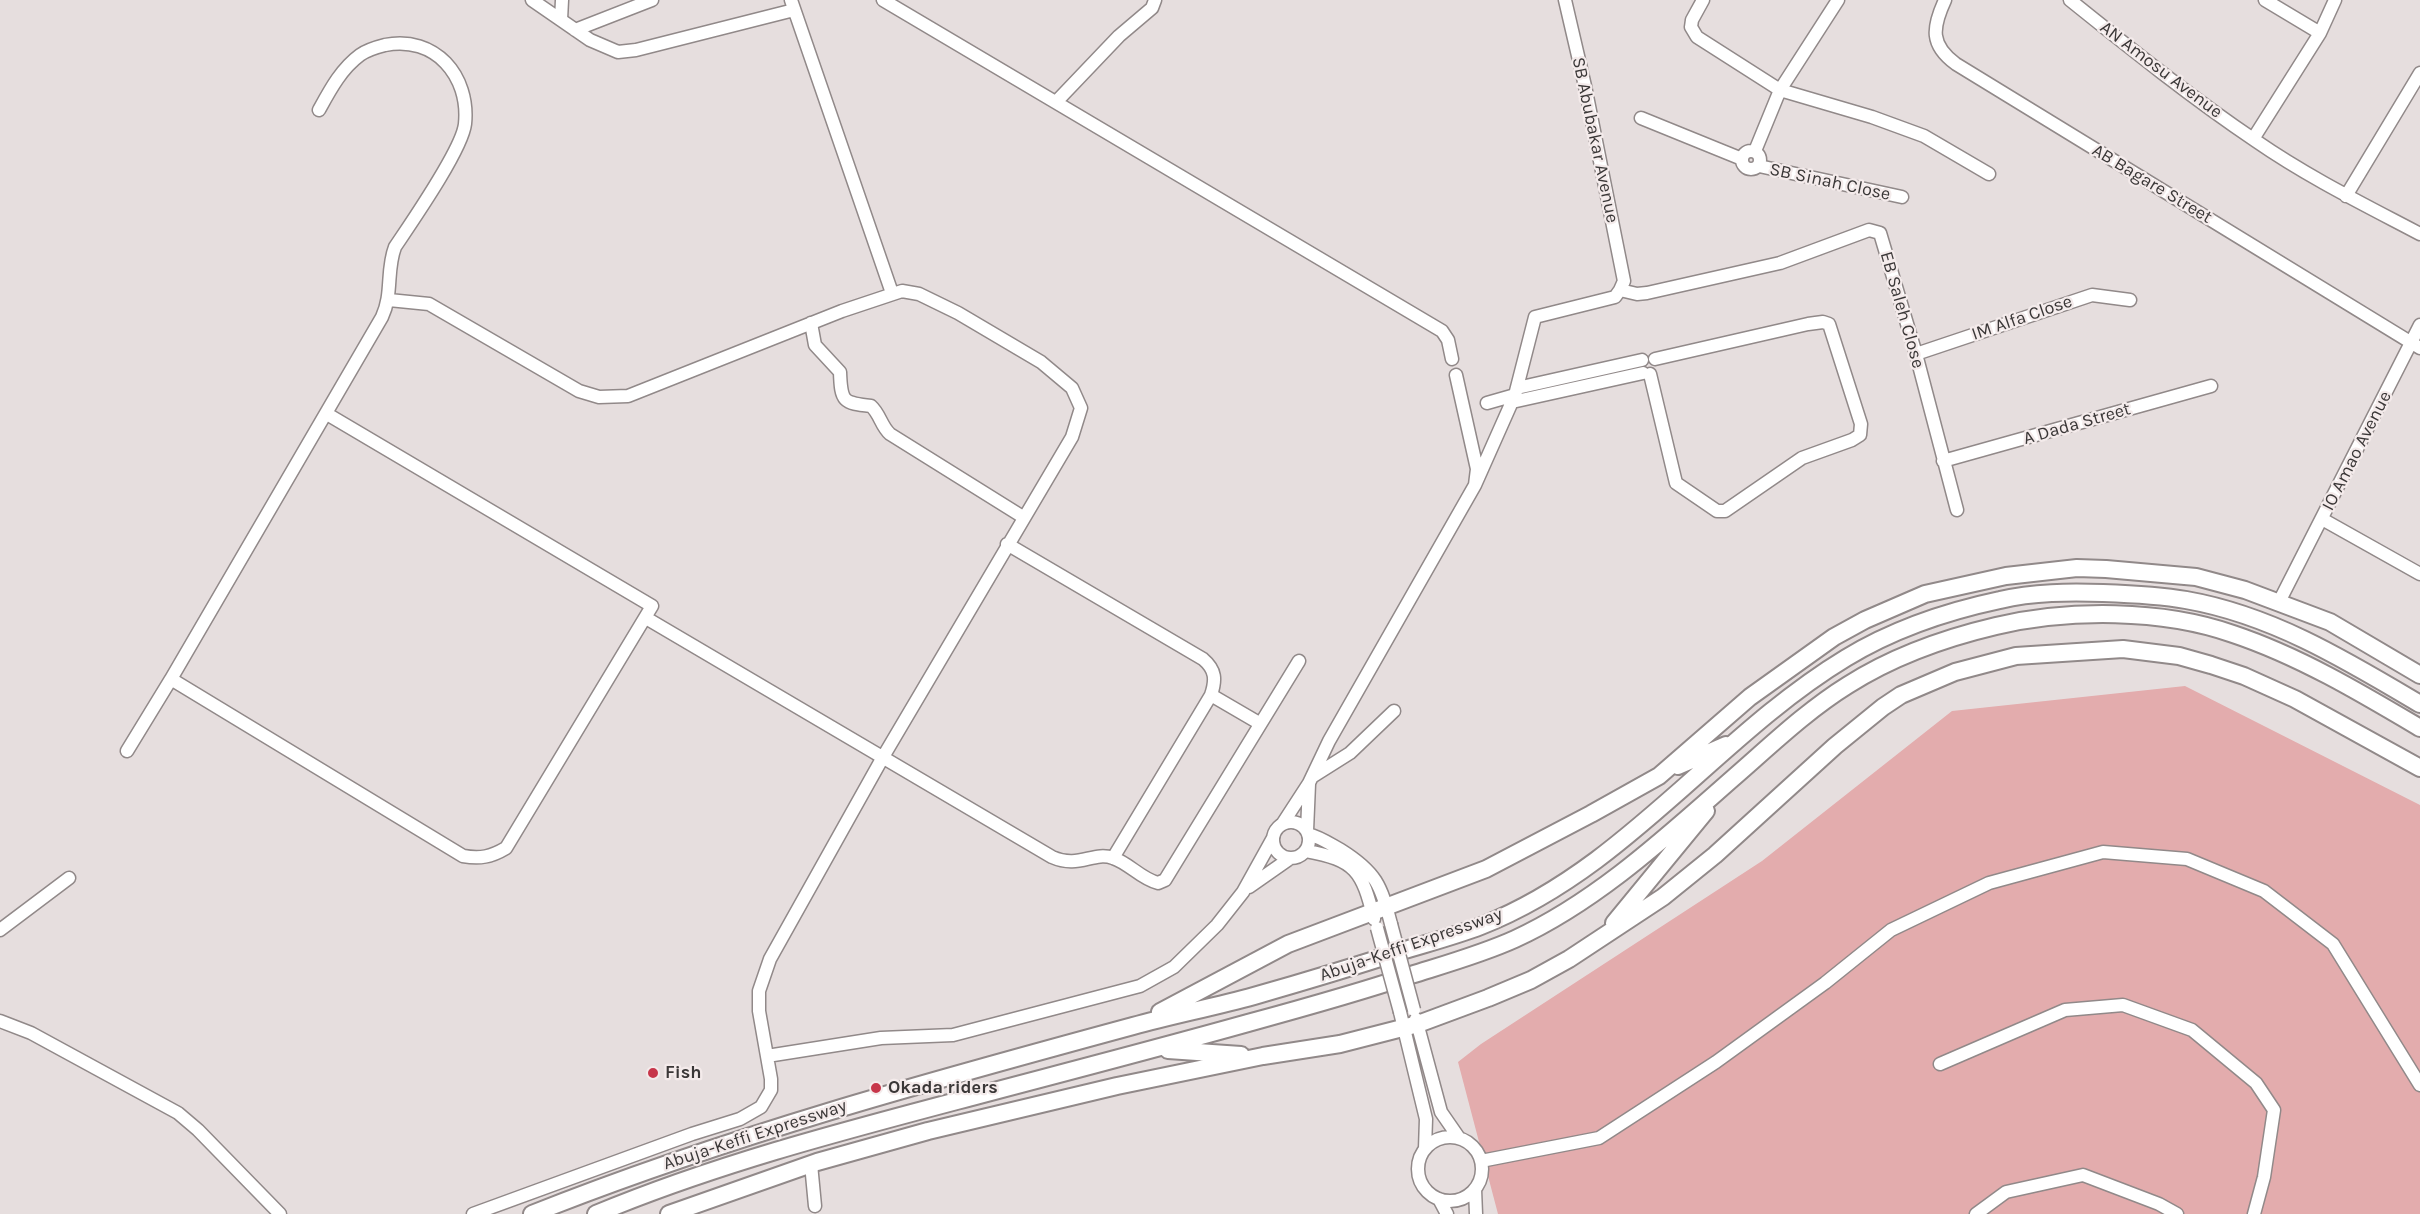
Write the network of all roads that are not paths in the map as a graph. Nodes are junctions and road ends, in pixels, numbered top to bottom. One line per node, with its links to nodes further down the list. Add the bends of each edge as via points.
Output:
1 (532, 0): 14 (street)
2 (562, 0): 14 (street)
3 (652, 0): 15 (street)
4 (883, 0): 19 (street)
5 (1155, 0): 19 (street, via 1152,8 1119,36)
6 (1565, 0): 30 (street, SB Abubakar Avenue)
7 (1704, 0): 18 (street, via 1692,20 1697,37)
8 (1838, 0): 18 (street)
9 (1945, 0): 36 (street, AB Bagare Street, via 1936,19 1935,36 1942,54)
10 (2070, 0): 22 (street, AN Amosu Avenue, via 2151,66)
11 (2265, 0): 16 (street)
12 (2336, 0): 16 (street)
13 (792, 5): 15 (street, via 636,50 618,52); 31 (street)
14 (561, 20): 15 (street)
15 (575, 30)
16 (2320, 33): 22 (street)
17 (2420, 73): 27 (street)
18 (1780, 90): 23 (street); 26 (street, via 1924,136)
19 (1057, 101): 38 (street, via 1442,331)
20 (319, 110): 32 (street, via 337,79 361,54 395,43 413,43 434,53 459,83 465,126 394,247)
21 (1641, 118): 24 (street)
22 (2253, 139): 27 (street, AN Amosu Avenue)
23 (1755, 151): 24 (street, via 1747,152); 25 (street, via 1761,158)
24 (1742, 159): 25 (street, via 1748,169)
25 (1759, 166): 28 (street, SB Sinah Close)
26 (1989, 174)
27 (2346, 196): 29 (street, AN Amosu Avenue)
28 (1902, 197)
29 (2420, 234)
30 (1622, 286): 37 (street, EB Saleh Close, via 1637,294 1647,293 1751,270 1874,230 1880,233); 42 (street, via 1615,297 1535,317)
31 (892, 293): 34 (street); 48 (street, via 919,294 958,314 1041,362 1072,388 1079,401 1080,415 1072,436)
32 (389, 300): 34 (street, via 429,304 579,391 615,398 670,381); 44 (street)
33 (2130, 300): 37 (street, IM Alfa Close, via 2092,295)
34 (811, 324): 48 (street, via 815,345 840,372 841,392 850,404 871,406 890,435)
35 (2420, 325): 36 (street, IO Amao Avenue)
36 (2415, 346): 49 (street, IO Amao Avenue)
37 (1916, 354): 45 (street, EB Saleh Close)
38 (1452, 359)
39 (1645, 369): 39 (street, via 1657,366 1655,359 1808,324 1830,324 1861,423 1860,435 1802,459 1725,511 1717,511 1676,483); 42 (street)
40 (1456, 375): 46 (street, via 1478,469)
41 (2211, 387): 45 (street, A Dada Street)
42 (1515, 395): 43 (street); 46 (street)
43 (1487, 403)
44 (327, 414): 53 (street, via 652,606); 56 (street)
45 (1943, 461): 47 (street, EB Saleh Close)
46 (1475, 485): 70 (street)
47 (1957, 510)
48 (1023, 517): 50 (street)
49 (2322, 519): 51 (street); 52 (street, IO Amao Avenue)
50 (1007, 544): 57 (street, via 1203,659 1215,676); 66 (street)
51 (2420, 574)
52 (2280, 602): 55 (highway, via 2349,632); 68 (highway, via 2196,577 2106,569 2036,572 1925,594 1865,620 1791,665)
53 (646, 618): 56 (street, via 506,848 485,858 463,856); 66 (street)
54 (1299, 661): 61 (street)
55 (2420, 675)
56 (171, 679): 65 (street)
57 (1211, 695): 61 (street); 75 (street)
58 (2371, 699): 62 (highway, Abuja-Keffi Expressway); 64 (highway); 69 (highway, Abuja-Keffi Expressway, via 2278,651 2230,632 2156,617 2049,618 1998,625 1939,642 1886,664 1846,685)
59 (2420, 704): 63 (highway, Abuja-Keffi Expressway, via 2334,654 2227,609 2142,594 2042,594 2001,599 1895,633 1817,678)
60 (1394, 711): 70 (street, via 1350,753)
61 (1259, 723): 75 (street, via 1166,880 1150,881)
62 (2420, 729)
63 (1741, 738): 68 (highway); 84 (highway, Abuja-Keffi Expressway, via 1652,817 1589,864 1519,908 1481,926 1250,998)
64 (2420, 742)
65 (127, 751)
66 (883, 757): 75 (street, via 1052,857 1070,862); 86 (street, via 764,973 759,1011)
67 (2420, 768): 81 (highway, via 2295,699 2244,676 2179,656 2122,649 2016,656 1954,672 1882,707 1664,897)
68 (1659, 776): 79 (highway, via 1486,869)
69 (1735, 776): 81 (highway); 85 (highway, Abuja-Keffi Expressway, via 1621,872 1571,908 1517,938 1358,993)
70 (1310, 780): 71 (street); 72 (street)
71 (1283, 823): 72 (street, via 1299,824); 73 (street)
72 (1307, 832): 74 (street); 79 (street, via 1364,865 1377,883)
73 (1272, 838): 76 (street, via 1276,852); 78 (street)
74 (1306, 851): 76 (street); 79 (street, via 1330,856 1357,872)
75 (1113, 858)
76 (1289, 859): 78 (street)
77 (69, 878): 80 (street)
78 (1243, 892): 86 (street, via 1186,957 1140,986 953,1035 881,1038)
79 (1379, 909): 82 (street, bridge, via 1390,924); 82 (street, bridge, via 1377,928); 84 (highway, via 1288,944)
80 (0, 930)
81 (1604, 935): 82 (highway, via 1531,980)
82 (1409, 1019): 87 (highway, via 1340,1044); 90 (street, via 1442,1112); 91 (street, via 1426,1119)
83 (0, 1022): 97 (street, via 31,1032 178,1113)
84 (1134, 1026): 99 (highway, Abuja-Keffi Expressway, via 790,1122)
85 (1154, 1049): 87 (highway); 100 (highway, Abuja-Keffi Expressway, via 798,1144)
86 (767, 1056): 98 (street, via 771,1090 761,1107 749,1115)
87 (1263, 1056): 93 (highway, via 928,1131)
88 (1940, 1064): 106 (street, via 2065,1010 2123,1005 2192,1030 2256,1083 2274,1110)
89 (2420, 1085): 92 (street, via 2333,944 2264,891 2187,859 2103,852 1989,883 1891,930 1716,1062 1599,1138)
90 (1459, 1138): 91 (street, via 1440,1138); 92 (street, via 1473,1146)
91 (1425, 1149): 95 (street, via 1418,1168 1419,1178)
92 (1481, 1161): 94 (street, via 1480,1180)
93 (811, 1164): 96 (street); 101 (highway)
94 (1475, 1189): 95 (street, via 1460,1200); 103 (street)
95 (1440, 1199): 102 (street)
96 (815, 1206)
97 (280, 1214)
98 (473, 1214)
99 (532, 1214)
100 (596, 1214)
101 (669, 1214)
102 (1448, 1214)
103 (1476, 1214)
104 (1976, 1214): 105 (street, via 2006,1192 2083,1174)
105 (2177, 1214)
106 (2254, 1214)

